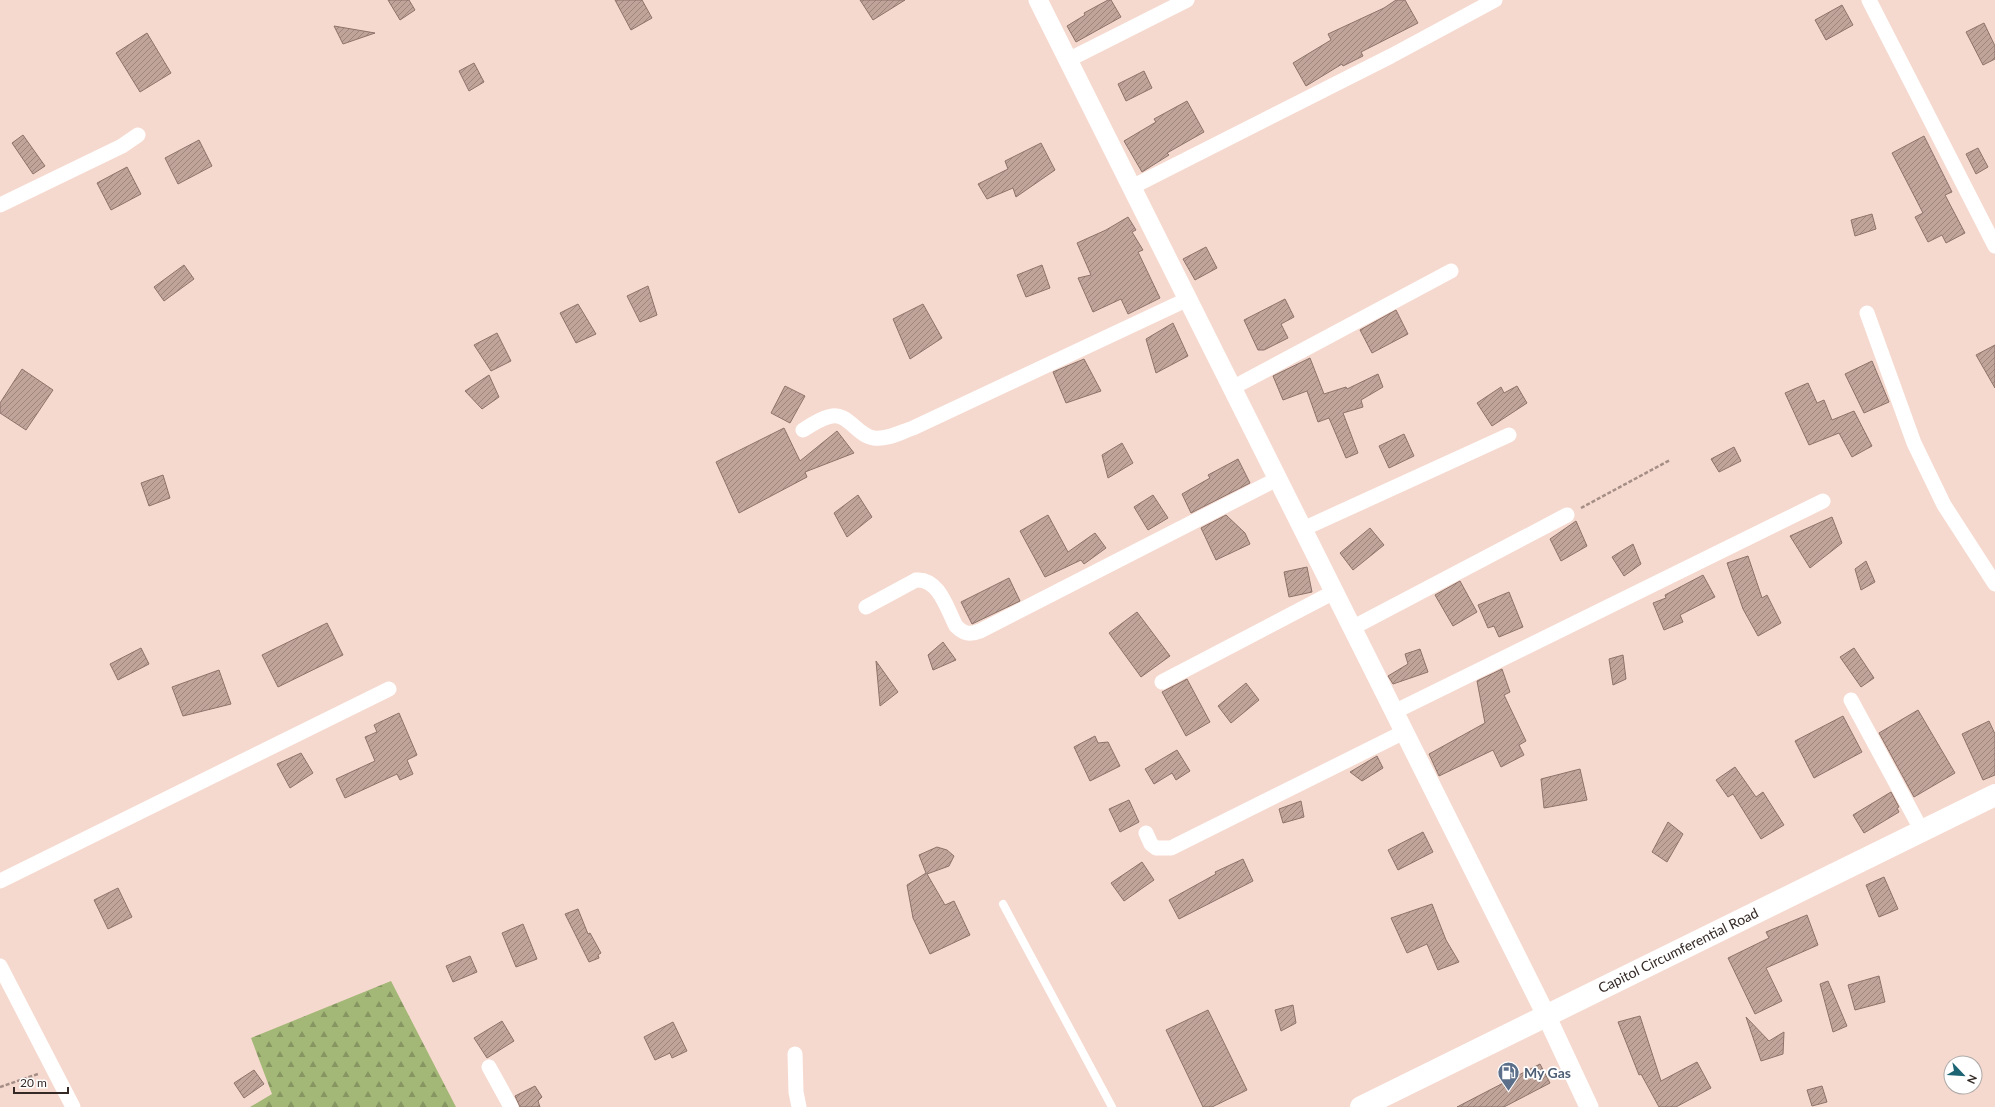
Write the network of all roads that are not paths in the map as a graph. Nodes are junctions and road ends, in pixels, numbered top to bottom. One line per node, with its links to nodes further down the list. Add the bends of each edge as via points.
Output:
1 (1038, 0): 5 (street)
2 (1187, 0): 5 (street)
3 (1495, 0): 7 (street, via 1391,56)
4 (1869, 0): 9 (street)
5 (1068, 60): 7 (street)
6 (138, 135): 8 (street, via 122,146)
7 (1132, 187): 11 (street)
8 (0, 205)
9 (1995, 246)
10 (1451, 271): 13 (street)
11 (1188, 299): 13 (street); 14 (street, via 913,428 887,437 872,438 864,435 847,419 838,416 829,416)
12 (1867, 313): 20 (street, via 1914,443 1944,505)
13 (1232, 388): 16 (street)
14 (803, 430)
15 (1509, 435): 19 (street)
16 (1278, 479): 19 (street); 22 (street, via 972,634 956,626 934,586 923,579 916,580)
17 (1823, 501): 27 (street)
18 (1567, 515): 23 (street)
19 (1303, 530): 21 (street)
20 (1995, 584)
21 (1334, 592): 23 (street); 24 (street)
22 (866, 607)
23 (1352, 628): 27 (street)
24 (1162, 682)
25 (389, 689): 32 (street)
26 (1851, 700): 30 (street)
27 (1394, 712): 28 (street)
28 (1404, 732): 31 (street, via 1171,848 1156,848); 35 (street)
29 (1995, 795): 30 (main road, Capitol Circumferential Road)
30 (1922, 831): 35 (main road, Capitol Circumferential Road)
31 (1146, 833)
32 (0, 881)
33 (1003, 904): 41 (lane)
34 (0, 966): 38 (street)
35 (1546, 1015): 42 (main road, Capitol Circumferential Road); 43 (street)
36 (795, 1054): 40 (street)
37 (489, 1067): 39 (street)
38 (73, 1107)
39 (511, 1107)
40 (799, 1107)
41 (1112, 1107)
42 (1362, 1107)
43 (1589, 1107)

